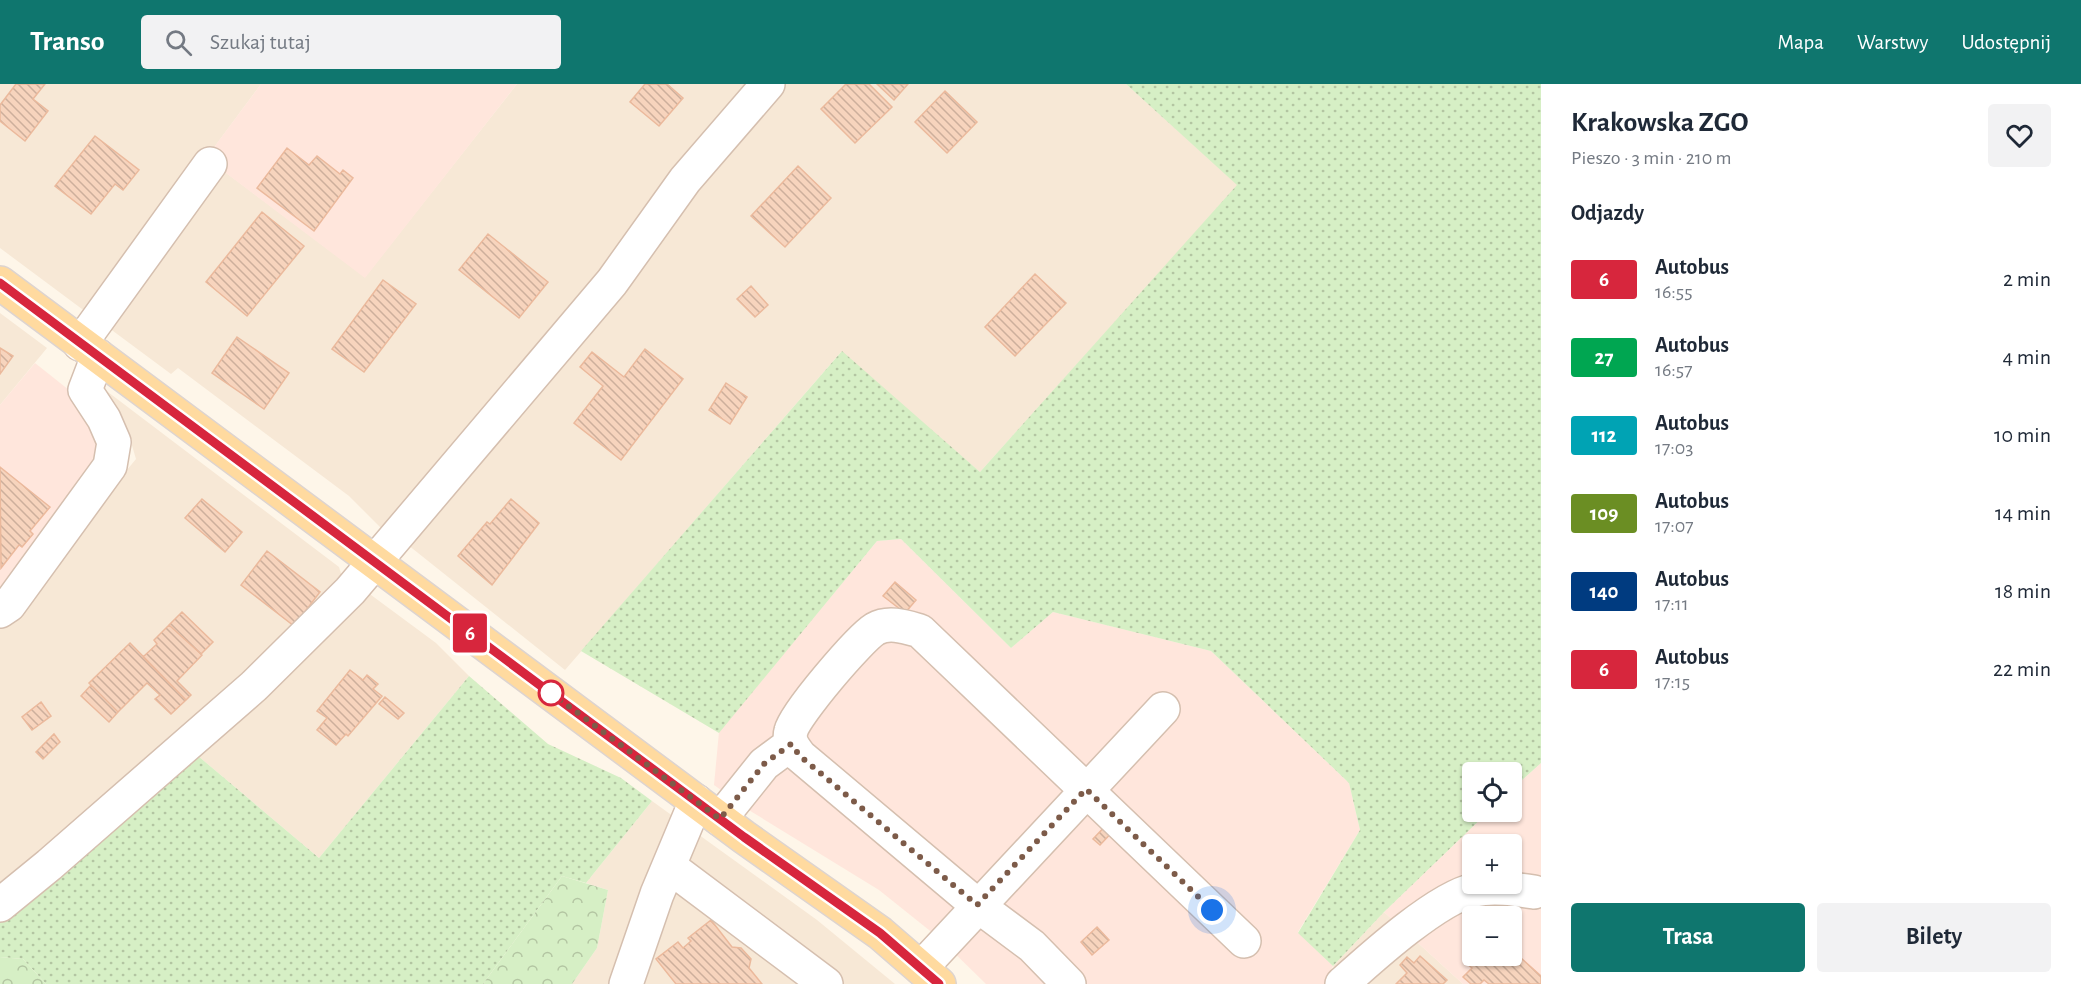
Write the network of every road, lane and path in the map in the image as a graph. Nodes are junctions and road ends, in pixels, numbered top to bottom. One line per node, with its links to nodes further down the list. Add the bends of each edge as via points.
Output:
1 (768, 84): 5 (street, via 686,180 612,282)
2 (210, 164): 4 (street)
3 (0, 283): 4 (main road)
4 (89, 350): 5 (main road); 6 (street, via 85,390 114,442 110,466 9,605)
5 (374, 562): 10 (main road); 13 (street, via 254,686)
6 (0, 611)
7 (1163, 710): 9 (street)
8 (791, 744): 9 (street, via 790,732 798,716 858,645 876,628 896,624 920,631); 10 (street); 14 (street, via 800,756)
9 (1086, 789): 14 (street); 15 (street)
10 (708, 810): 11 (street); 16 (main road, via 831,896)
11 (670, 867): 17 (street); 18 (street)
12 (1534, 892): 20 (street, via 1500,887 1473,890 1447,901)
13 (0, 905)
14 (977, 905): 16 (street); 19 (street, via 1032,946)
15 (1244, 941)
16 (929, 978)
17 (626, 984)
18 (826, 984)
19 (1069, 984)
20 (1342, 984)

